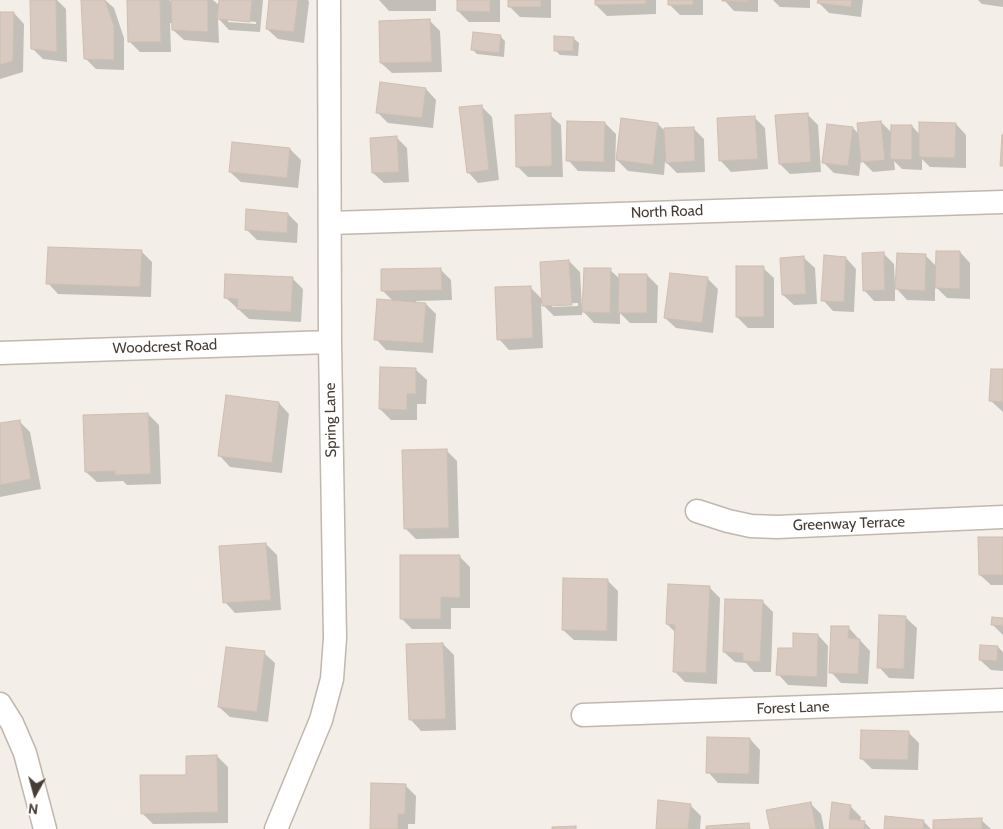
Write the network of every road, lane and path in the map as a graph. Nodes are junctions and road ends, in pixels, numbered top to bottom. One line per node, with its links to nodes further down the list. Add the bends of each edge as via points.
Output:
1 (329, 0): 3 (street, Spring Lane)
2 (1003, 202): 3 (street, North Road)
3 (330, 223): 4 (street, Spring Lane)
4 (330, 342): 5 (street, Woodcrest Road); 12 (street, Spring Lane, via 335,638 332,679 322,720)
5 (0, 353)
6 (697, 511): 7 (street, Greenway Terrace, via 728,522 777,527)
7 (1003, 518)
8 (1003, 700): 10 (street, Forest Lane)
9 (0, 704): 11 (street, via 25,753)
10 (584, 715)
11 (45, 829)
12 (276, 829)

